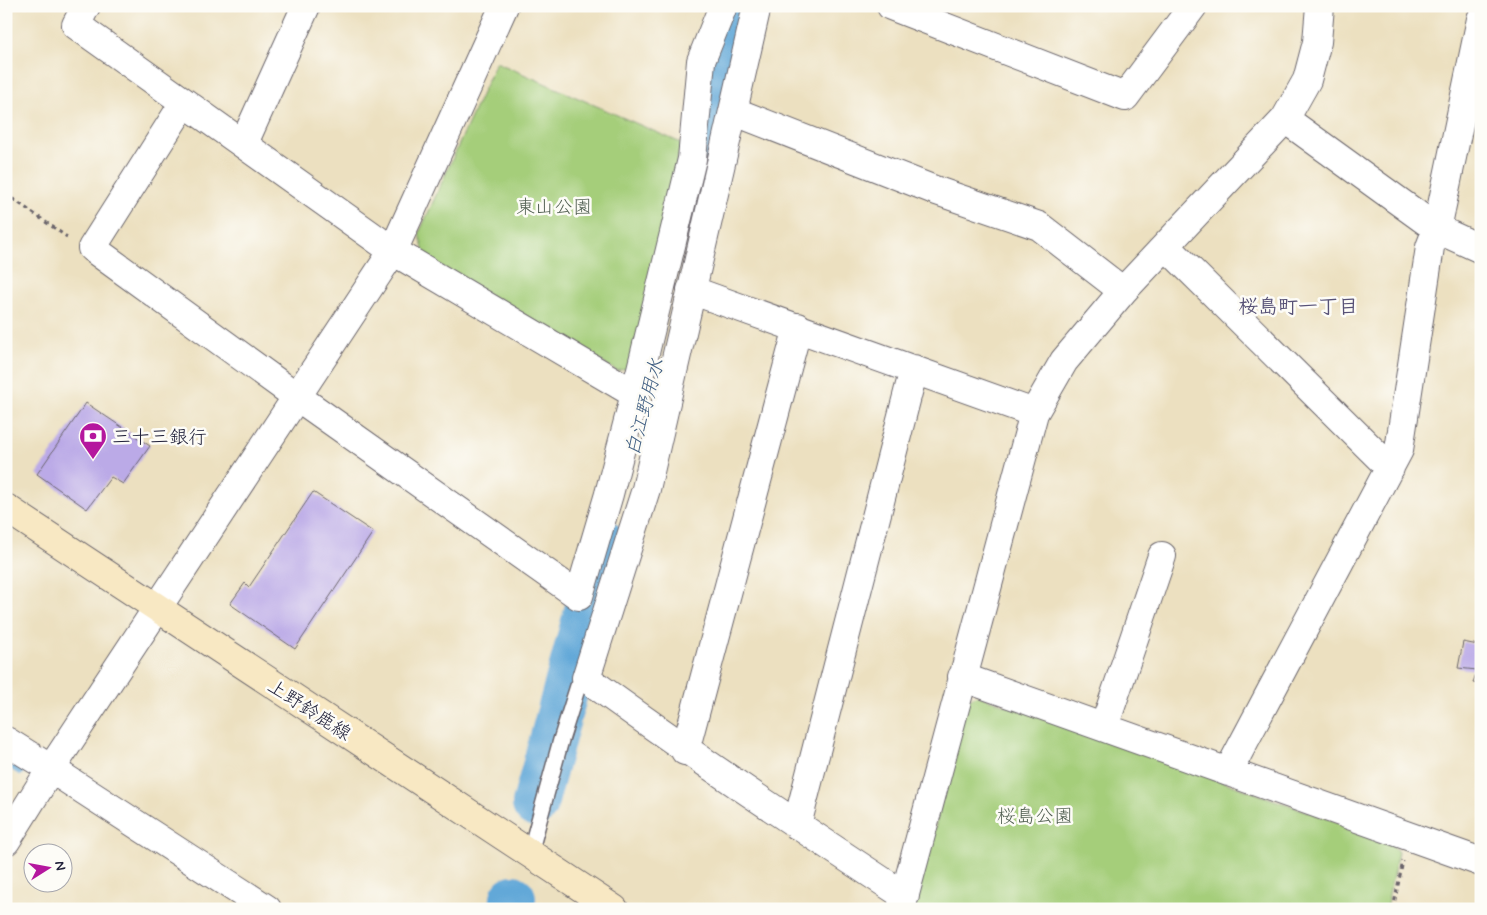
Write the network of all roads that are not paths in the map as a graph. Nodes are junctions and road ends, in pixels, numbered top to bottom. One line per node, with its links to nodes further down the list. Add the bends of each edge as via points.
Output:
1 (86, 6): 10 (street, via 76,25)
2 (306, 6): 13 (street)
3 (504, 6): 17 (street)
4 (723, 6): 11 (street, via 701,62)
5 (757, 6): 11 (street)
6 (891, 6): 7 (street, via 1125,97)
7 (1193, 6)
8 (1320, 6): 12 (street, via 1307,80)
9 (1481, 19): 14 (street)
10 (184, 103): 13 (street); 23 (street, via 92,248)
11 (719, 108): 18 (street); 19 (street, via 1039,226); 22 (street, via 692,159)
12 (1285, 119): 14 (street); 15 (street)
13 (244, 143): 17 (street)
14 (1437, 229): 16 (street); 25 (street, via 1430,248 1400,450)
15 (1167, 247): 19 (street); 25 (street)
16 (1481, 249)
17 (393, 251): 22 (street); 23 (street)
18 (691, 290): 20 (street); 30 (street, via 646,489)
19 (1123, 292): 24 (street, via 1064,361)
20 (798, 327): 21 (street); 33 (street)
21 (914, 369): 24 (street); 36 (street)
22 (635, 394): 23 (street, via 579,596)
23 (296, 396): 28 (street)
24 (1034, 413): 29 (street)
25 (1390, 468): 35 (street)
26 (6, 508): 28 (main road, 上野鈴鹿線)
27 (1162, 556): 31 (street)
28 (157, 608): 34 (street); 38 (main road, 上野鈴鹿線)
29 (962, 677): 31 (street); 40 (street)
30 (586, 678): 33 (street); 38 (lane, via 578,686)
31 (1104, 727): 35 (street)
32 (6, 741): 34 (street)
33 (686, 750): 36 (street)
34 (51, 769): 37 (street); 41 (street)
35 (1228, 772): 39 (street)
36 (797, 825): 40 (street)
37 (6, 841)
38 (530, 853): 42 (main road, 上野鈴鹿線)
39 (1481, 862)
40 (903, 902)
41 (267, 909)
42 (614, 909)

